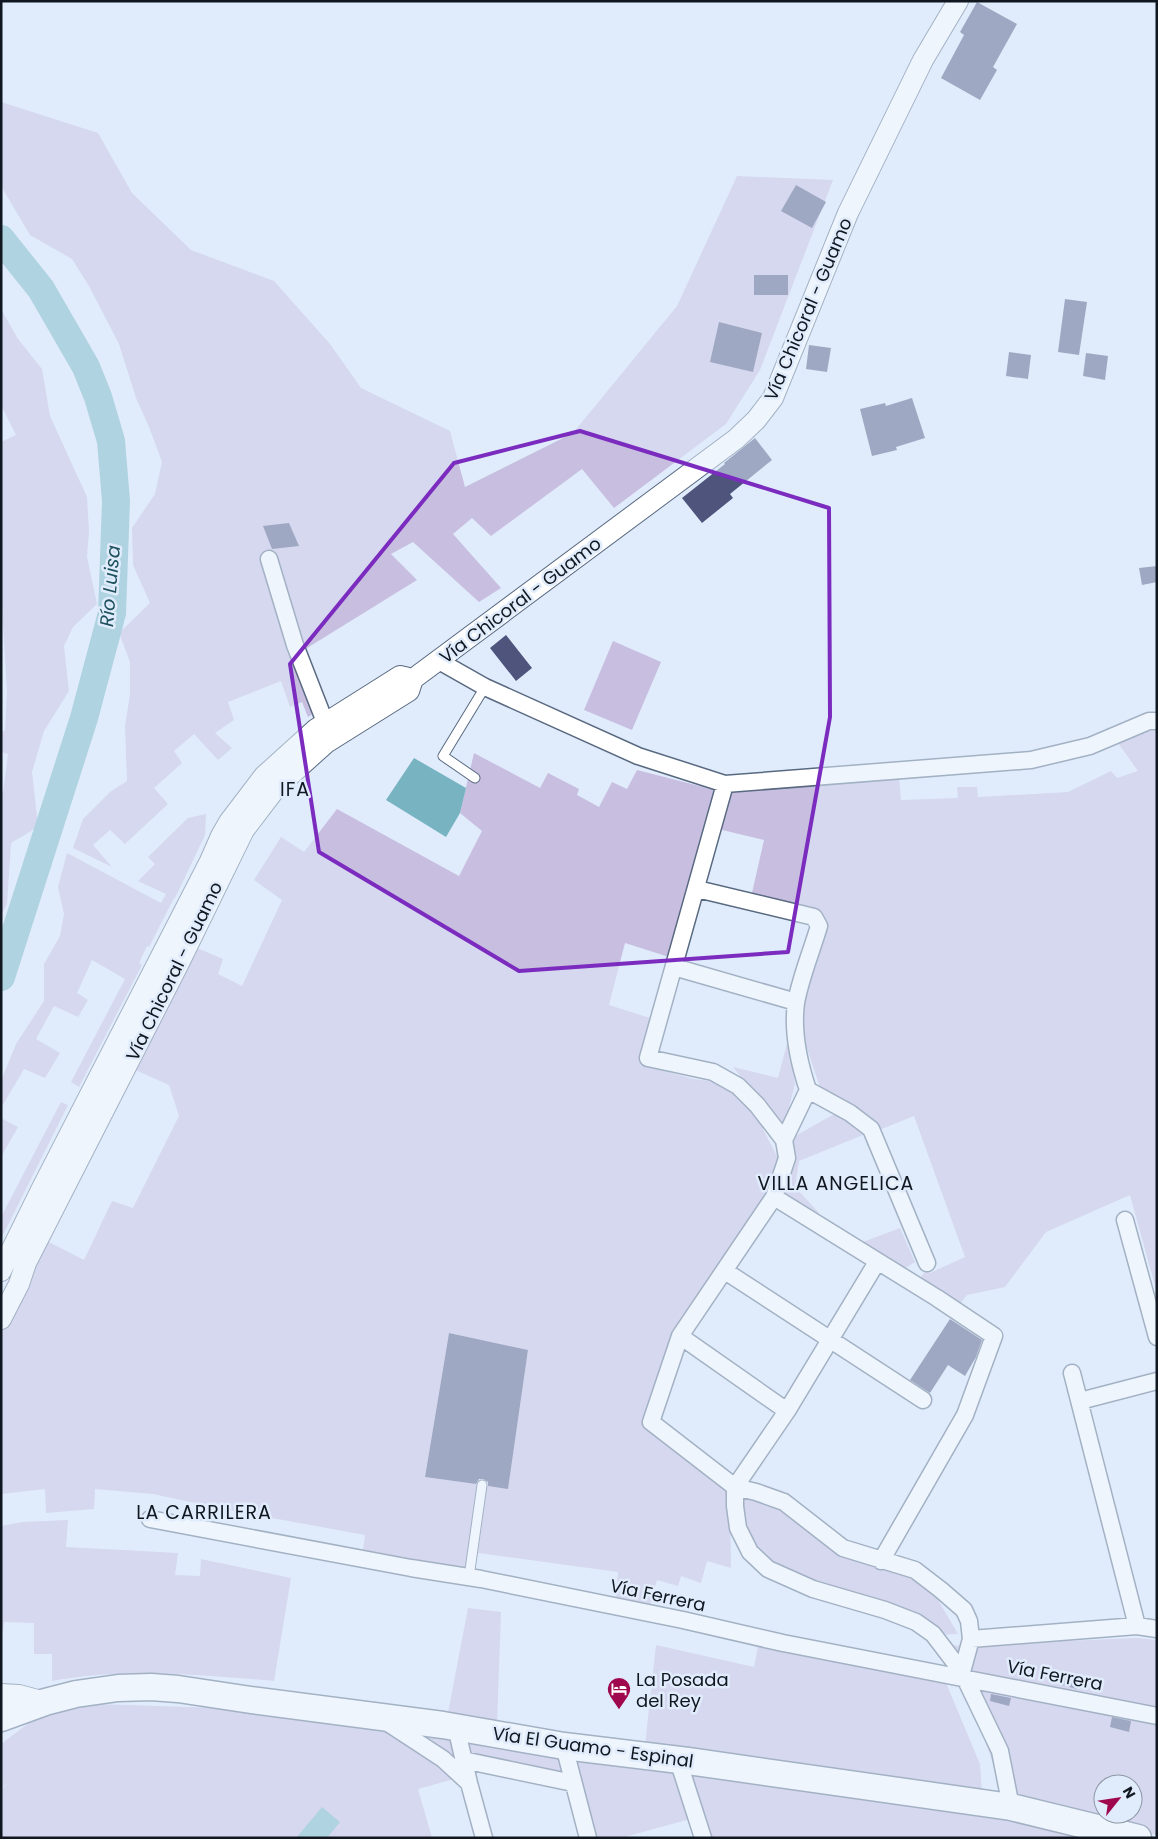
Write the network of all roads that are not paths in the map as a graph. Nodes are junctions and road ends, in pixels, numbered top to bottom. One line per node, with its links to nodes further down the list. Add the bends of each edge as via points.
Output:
1 (958, 1): 3 (street, Vía Chicoral - Guamo, via 923,60 848,213 773,398 756,420 736,439)
2 (269, 559): 6 (street)
3 (439, 661): 4 (street); 6 (street, Vía Chicoral - Guamo, via 413,679 400,676)
4 (484, 687): 7 (lane, via 443,756); 8 (street, via 638,756)
5 (1157, 720): 8 (street, via 1090,746 1031,760)
6 (322, 731): 19 (street, Vía Chicoral - Guamo, via 264,776 229,822 221,836 217,866 98,1103 42,1188)
7 (475, 778)
8 (725, 784): 9 (street)
9 (697, 889): 10 (street); 11 (street, via 814,917 819,926)
10 (674, 967): 11 (street); 13 (street, via 648,1058 713,1072 738,1086 758,1105)
11 (796, 1002): 12 (street, via 800,1064)
12 (808, 1090): 13 (street); 17 (street, via 850,1113 871,1129)
13 (784, 1140): 14 (street, via 787,1158)
14 (774, 1197): 16 (street); 18 (street)
15 (1125, 1220): 22 (street)
16 (877, 1262): 23 (street); 32 (street, via 994,1336 965,1415)
17 (927, 1263)
18 (725, 1271): 21 (street); 23 (street)
19 (7, 1276): 20 (street, Vía Chicoral - Guamo)
20 (1, 1319)
21 (680, 1336): 28 (street); 30 (street, via 651,1422)
22 (1157, 1337)
23 (831, 1340): 26 (street); 28 (street)
24 (1072, 1373): 27 (street)
25 (1157, 1381): 27 (street)
26 (923, 1400)
27 (1080, 1401): 34 (street)
28 (787, 1411): 30 (street)
29 (482, 1485): 33 (lane)
30 (735, 1487): 32 (street, via 784,1502 843,1548); 37 (street, via 738,1528 750,1552 768,1569 813,1589 916,1622 933,1634)
31 (150, 1519): 33 (street, Vía Ferrera)
32 (881, 1561): 36 (street, via 915,1570 964,1610)
33 (469, 1577): 37 (street, Vía Ferrera, via 784,1643)
34 (1137, 1626): 35 (street); 36 (street)
35 (1157, 1629)
36 (971, 1639): 37 (street)
37 (964, 1675): 40 (street, Vía Ferrera); 49 (street, via 1000,1751)
38 (1, 1694): 39 (street)
39 (44, 1702): 41 (main road, Vía El Guamo - Espinal, via 118,1688 151,1687); 42 (main road, Vía El Guamo - Espinal)
40 (1157, 1716)
41 (379, 1717): 43 (main road, Vía El Guamo - Espinal); 47 (street, via 443,1759)
42 (1, 1718)
43 (456, 1727): 44 (main road, Vía El Guamo - Espinal); 45 (street)
44 (564, 1746): 46 (main road, Vía El Guamo - Espinal); 48 (street)
45 (463, 1760): 47 (street); 48 (street)
46 (678, 1760): 49 (main road, Vía El Guamo - Espinal); 52 (street)
47 (469, 1783): 50 (street)
48 (573, 1783): 51 (street)
49 (1011, 1807): 53 (main road, Vía El Guamo - Espinal)
50 (484, 1838)
51 (588, 1838)
52 (702, 1838)
53 (1138, 1838)

